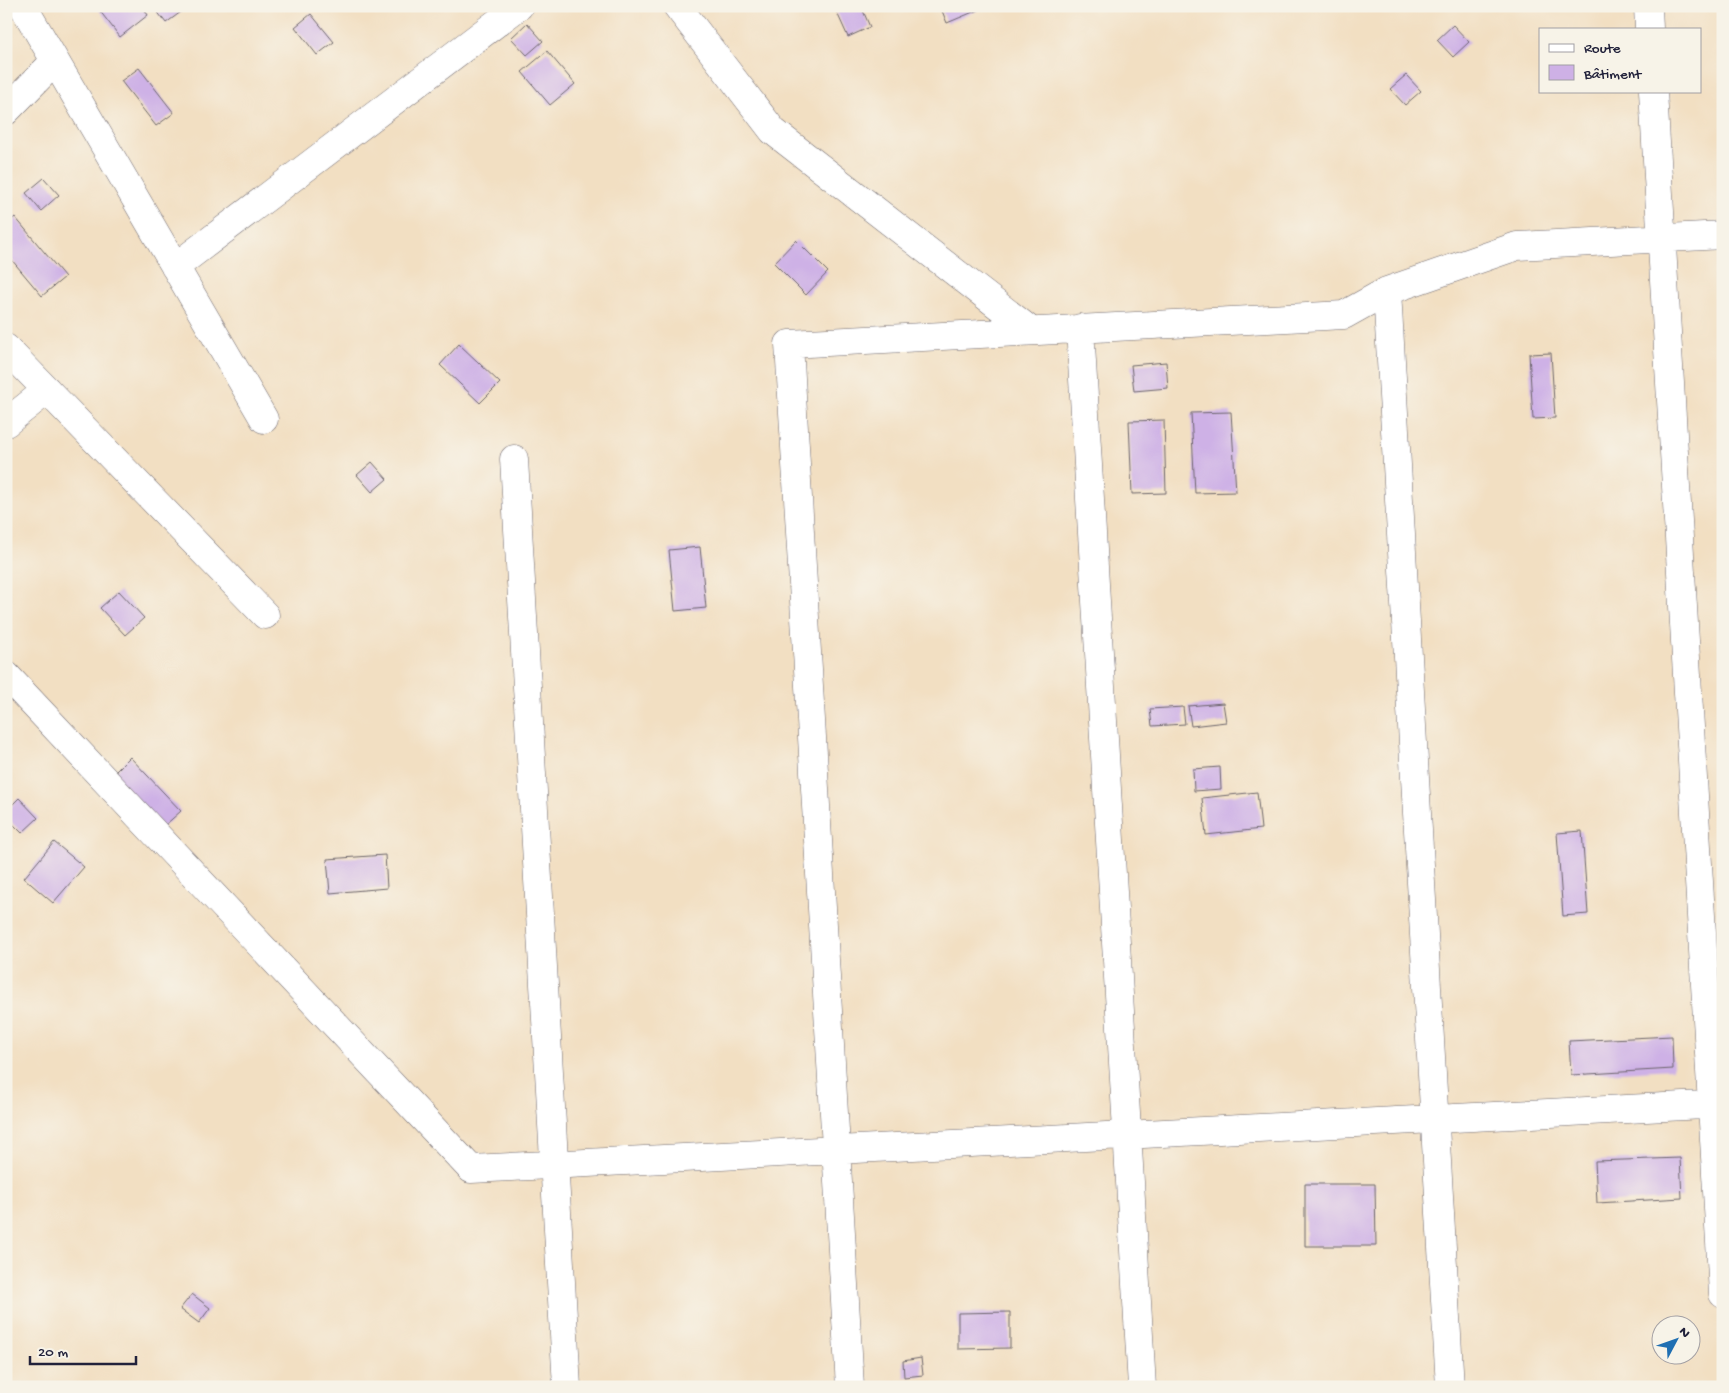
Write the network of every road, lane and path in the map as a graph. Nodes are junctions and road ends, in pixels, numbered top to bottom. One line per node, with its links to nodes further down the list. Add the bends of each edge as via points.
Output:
1 (23, 6): 6 (street)
2 (519, 6): 11 (street)
3 (677, 6): 14 (street, via 773,131)
4 (1648, 6): 5 (street)
5 (1649, 28)
6 (55, 61): 8 (street); 11 (street)
7 (1653, 92): 10 (street)
8 (6, 111)
9 (1723, 235): 10 (street)
10 (1661, 238): 12 (street, via 1518,246); 22 (street)
11 (175, 267): 17 (street)
12 (1387, 291): 13 (street, via 1344,315); 23 (street)
13 (1080, 328): 14 (street); 24 (street)
14 (1031, 331): 25 (street, via 789,344)
15 (6, 348): 16 (street)
16 (47, 390): 18 (street); 20 (street)
17 (264, 419)
18 (6, 423)
19 (514, 459): 26 (street)
20 (265, 615)
21 (6, 675): 26 (street, via 471,1169)
22 (1717, 1104): 23 (street); 27 (street)
23 (1435, 1119): 24 (street); 31 (street)
24 (1127, 1135): 25 (street); 30 (street)
25 (836, 1150): 26 (street); 29 (street)
26 (554, 1165): 28 (street)
27 (1723, 1294)
28 (567, 1387)
29 (850, 1387)
30 (1142, 1387)
31 (1450, 1387)

